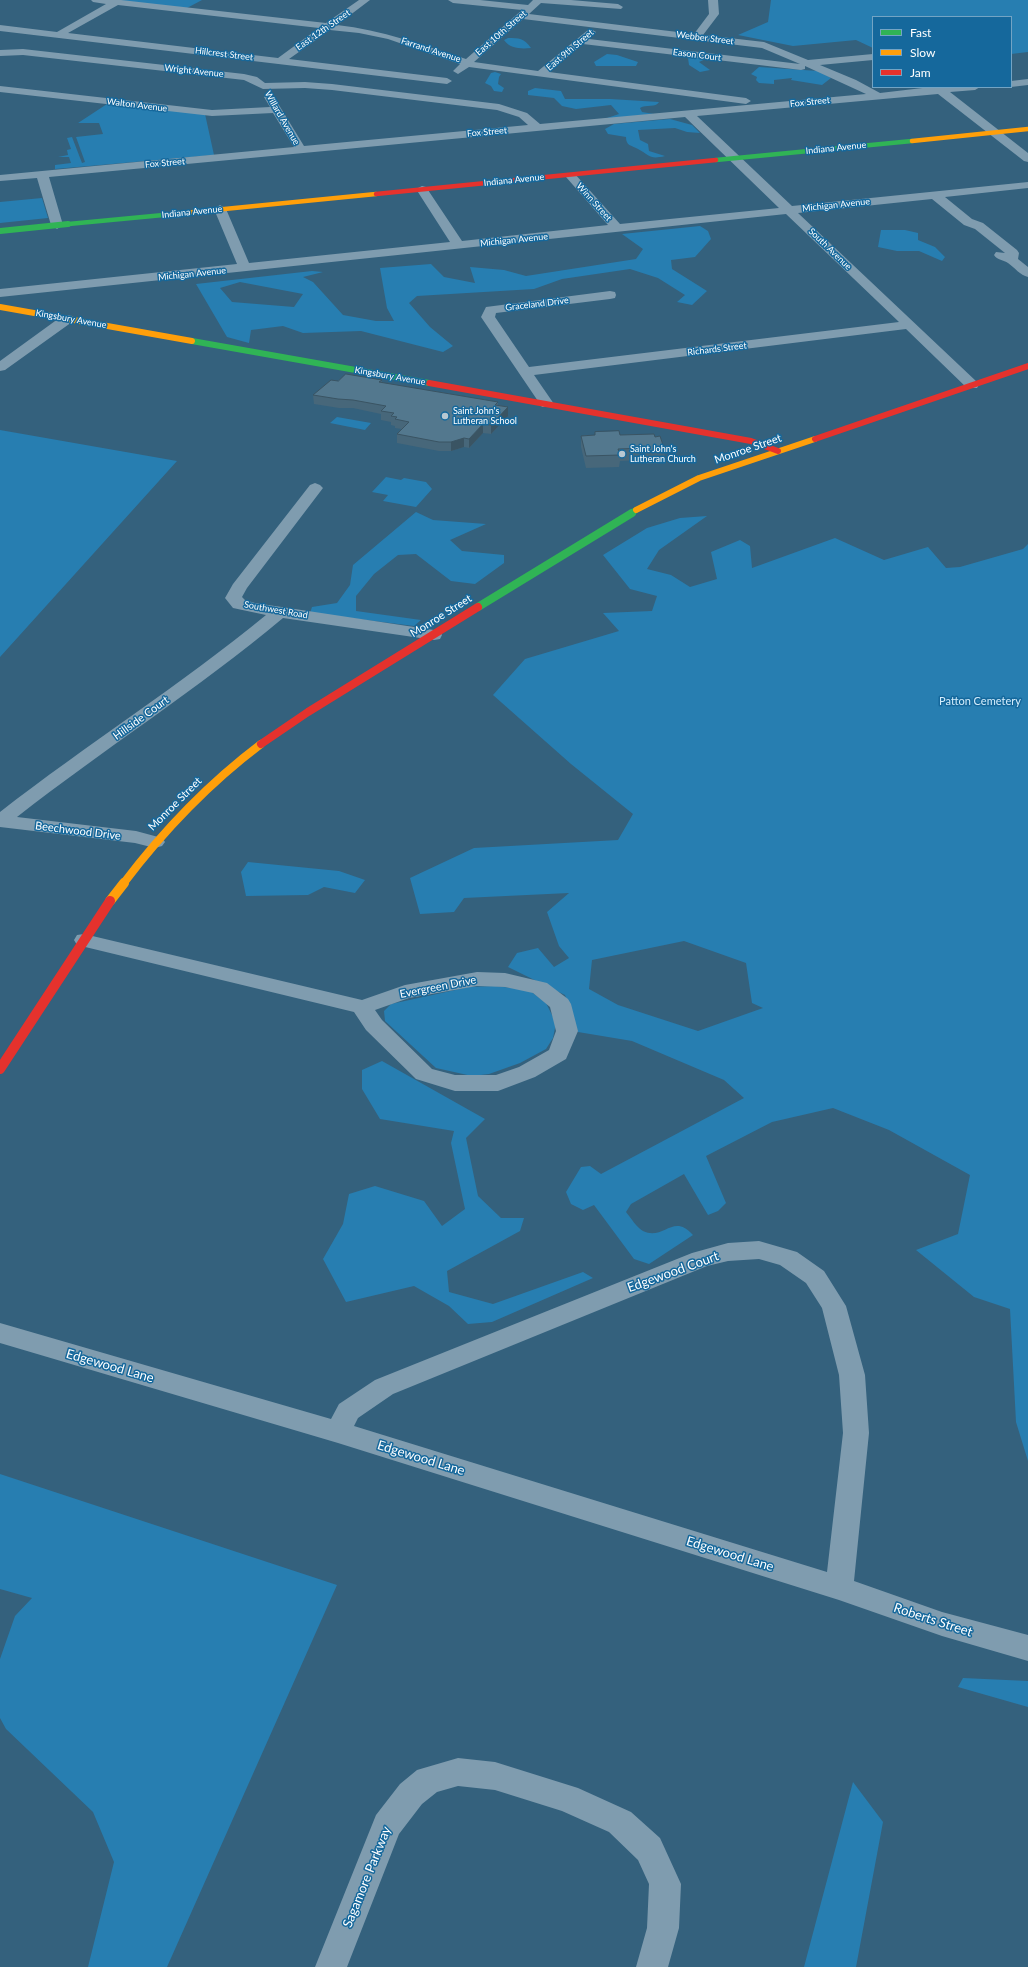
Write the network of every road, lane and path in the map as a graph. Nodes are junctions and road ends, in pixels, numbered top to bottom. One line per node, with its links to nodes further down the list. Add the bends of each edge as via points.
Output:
1 (96, 0): 5 (street, Farrand Avenue)
2 (366, 0): 12 (street, East 12th Street)
3 (453, 0): 9 (street)
4 (540, 0): 8 (street); 9 (street, East 10th Street)
5 (117, 2): 10 (street, Farrand Avenue); 15 (street)
6 (714, 2): 16 (street, via 714,14)
7 (202, 4): 10 (street)
8 (618, 7)
9 (530, 8): 11 (street, East 10th Street)
10 (190, 10): 12 (street, Farrand Avenue)
11 (521, 16): 13 (street, Webber Street); 21 (street, East 10th Street)
12 (328, 26): 20 (street, East 12th Street); 21 (street, Farrand Avenue, via 391,37)
13 (599, 26): 16 (street, Webber Street); 17 (street, East 9th Street)
14 (0, 28): 15 (street, Hillcrest Street)
15 (58, 35): 20 (street, Hillcrest Street)
16 (696, 37): 22 (street, Webber Street, via 764,45)
17 (581, 41): 22 (street, Eason Court, via 775,64); 23 (street, East 9th Street)
18 (0, 52): 27 (street, Wright Avenue, via 23,52 238,76 253,79)
19 (872, 57): 22 (street)
20 (280, 61): 24 (street, Hillcrest Street)
21 (468, 62): 23 (street, Farrand Avenue, via 482,67); 24 (street, East 10th Street)
22 (811, 65): 31 (street, Webber Street)
23 (541, 74): 33 (street, Farrand Avenue, via 742,99)
24 (447, 81): 32 (street, East 10th Street)
25 (1028, 82): 26 (street)
26 (1012, 84)
27 (263, 86): 32 (street, Wright Avenue, via 305,85); 34 (street, Willard Avenue)
28 (0, 88): 34 (street, Walton Avenue, via 205,112)
29 (956, 88): 30 (street, Fox Street)
30 (938, 89): 31 (street, Fox Street); 38 (street)
31 (878, 96): 33 (street, Fox Street)
32 (428, 99): 36 (street, Wright Avenue, via 506,108 523,115)
33 (763, 106): 35 (street, Fox Street)
34 (275, 110): 39 (street, Willard Avenue)
35 (688, 114): 36 (street, Fox Street); 40 (street, South Avenue)
36 (536, 128): 39 (street, Fox Street)
37 (1028, 129): 38 (main road, Indiana Avenue)
38 (996, 132): 40 (main road, Indiana Avenue); 41 (street)
39 (300, 150): 42 (street, Fox Street)
40 (734, 158): 43 (main road, Indiana Avenue); 49 (street, South Avenue)
41 (1028, 159)
42 (42, 174): 44 (street, Fox Street); 50 (street)
43 (570, 175): 46 (main road, Indiana Avenue); 51 (street, Winn Street)
44 (0, 178)
45 (1028, 185): 47 (street, Michigan Avenue)
46 (422, 189): 48 (main road, Indiana Avenue); 53 (street)
47 (935, 195): 49 (street, Michigan Avenue); 55 (street, via 968,222 965,227 1000,256 1012,260)
48 (220, 209): 50 (main road, Indiana Avenue); 54 (street)
49 (790, 210): 51 (street, Michigan Avenue); 60 (street, South Avenue)
50 (57, 225): 52 (main road, Indiana Avenue)
51 (618, 229): 53 (street, Michigan Avenue)
52 (0, 231)
53 (459, 246): 54 (street, Michigan Avenue)
54 (245, 268): 56 (street, Michigan Avenue)
55 (1028, 273)
56 (0, 293)
57 (610, 295): 63 (street, Graceland Drive, via 491,310 488,317)
58 (0, 307): 59 (main road, Kingsbury Avenue)
59 (67, 319): 62 (street); 65 (main road, Kingsbury Avenue)
60 (909, 325): 63 (street, Richards Street); 64 (street, South Avenue)
61 (1028, 366): 64 (main road, Monroe Street)
62 (0, 367)
63 (525, 372): 65 (street)
64 (972, 385): 66 (main road, Monroe Street)
65 (547, 404): 66 (main road, Kingsbury Avenue, via 751,442)
66 (778, 451): 69 (main road, Monroe Street, via 699,478 663,495)
67 (315, 488): 68 (street, Southwest Road, via 233,598 245,606)
68 (280, 612): 69 (street, Southwest Road); 70 (street, Hillside Court, via 146,716 56,778)
69 (434, 635): 71 (main road, Monroe Street, via 263,743 223,774 187,807)
70 (0, 821): 71 (street, Beechwood Drive, via 136,837)
71 (155, 842): 72 (main road, Monroe Street)
72 (84, 940): 73 (street); 74 (main road, Monroe Street)
73 (362, 1007): 73 (street, Evergreen Drive, via 405,992 477,979 505,980 540,988 560,1004 567,1031 558,1054 527,1072 498,1083 455,1084 424,1074 374,1026)
74 (0, 1069)
75 (0, 1333): 76 (street, Edgewood Lane)
76 (338, 1432): 77 (street, Edgewood Lane); 77 (street, Edgewood Court, via 348,1411 384,1387 701,1259 728,1252 759,1250 788,1258 814,1277 834,1306 852,1375 856,1433)
77 (839, 1588): 78 (street, Roberts Street, via 942,1624)
78 (1028, 1648)
79 (331, 1967): 80 (street, Sagamore Parkway, via 387,1825 411,1794 428,1780 458,1772 496,1776 567,1798 620,1822 649,1848 664,1884 663,1928)
80 (652, 1967)

